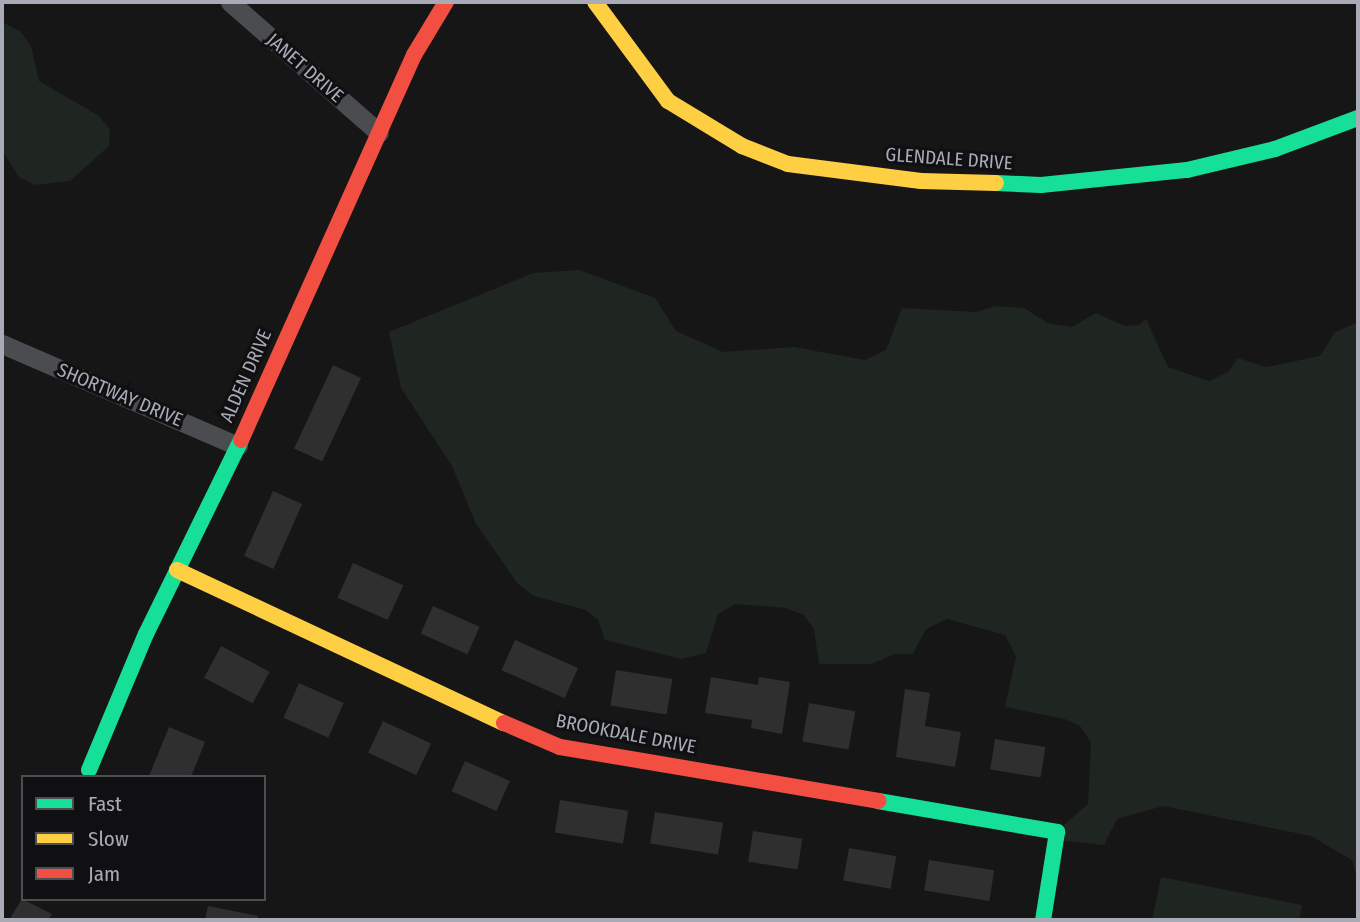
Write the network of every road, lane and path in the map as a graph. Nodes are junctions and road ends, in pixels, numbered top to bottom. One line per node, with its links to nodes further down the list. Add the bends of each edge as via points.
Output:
1 (230, 2): 5 (street, JANET DRIVE)
2 (446, 2): 5 (street, ALDEN DRIVE, via 414,55)
3 (595, 2): 4 (street, GLENDALE DRIVE, via 668,101 742,146 788,164 921,181 1041,185 1210,165 1275,149)
4 (1358, 118)
5 (379, 133): 7 (street, ALDEN DRIVE)
6 (2, 345): 7 (street, SHORTWAY DRIVE)
7 (238, 446): 8 (street, ALDEN DRIVE)
8 (177, 570): 9 (street, ALDEN DRIVE); 10 (street, BROOKDALE DRIVE, via 441,696 560,747 1057,832)
9 (89, 771)
10 (1043, 920)

